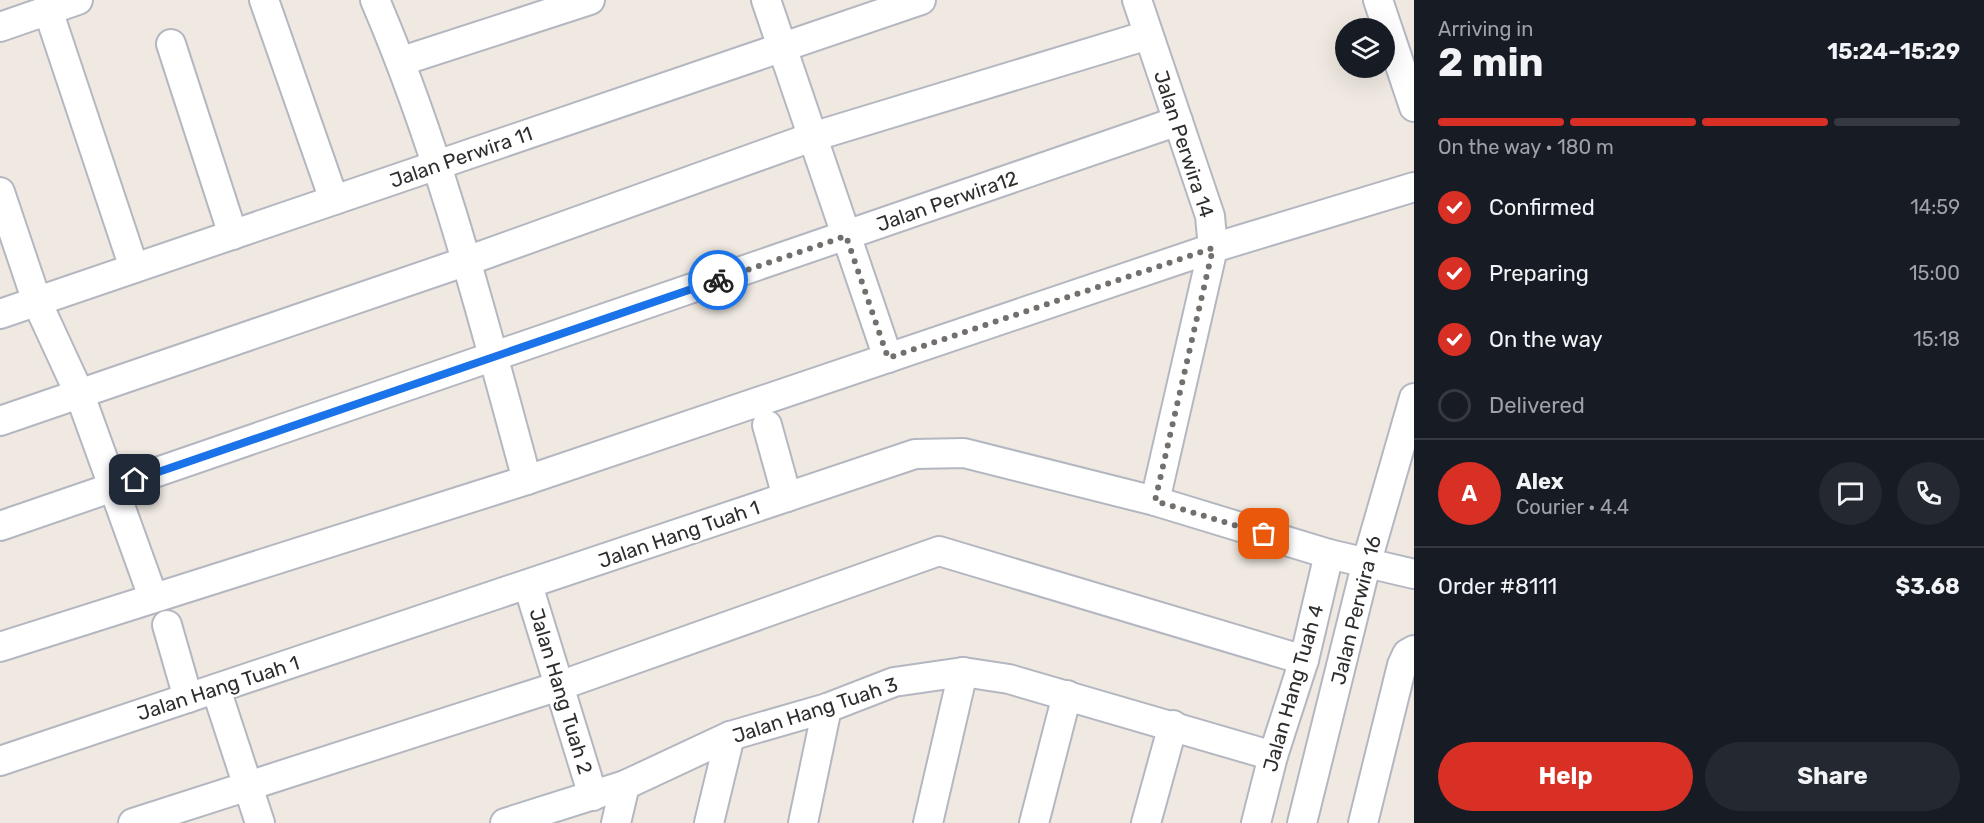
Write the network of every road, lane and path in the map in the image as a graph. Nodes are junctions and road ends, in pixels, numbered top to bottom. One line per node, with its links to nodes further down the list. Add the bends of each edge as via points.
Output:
1 (78, 0): 9 (street)
2 (264, 0): 21 (street)
3 (375, 0): 14 (street)
4 (590, 0): 14 (street)
5 (766, 0): 13 (street)
6 (921, 0): 13 (street, Jalan Perwira 11)
7 (1137, 0): 11 (street, Jalan Perwira 14)
8 (1378, 0): 15 (street)
9 (48, 10): 10 (street); 26 (street)
10 (0, 27)
11 (1148, 35): 16 (street, Jalan Perwira 14); 17 (street)
12 (171, 44): 22 (street)
13 (782, 48): 17 (street); 18 (street, Jalan Perwira 11)
14 (402, 61): 18 (street)
15 (1413, 102)
16 (1178, 121): 23 (street, Jalan Perwira12); 24 (street, Jalan Perwira 14, via 1210,216)
17 (812, 137): 23 (street); 25 (street)
18 (437, 165): 21 (street, Jalan Perwira 11); 25 (street)
19 (1414, 187): 24 (street)
20 (0, 192): 27 (street)
21 (334, 200): 22 (street, Jalan Perwira 11)
22 (233, 235): 26 (street, Jalan Perwira 11)
23 (846, 236): 29 (street, Jalan Perwira12); 30 (street)
24 (1213, 248): 30 (street); 38 (street, Jalan Perwira 14)
25 (464, 262): 29 (street); 31 (street)
26 (134, 268): 27 (street, Jalan Perwira 11)
27 (37, 302): 28 (street, Jalan Perwira 11); 31 (street)
28 (0, 314)
29 (493, 357): 35 (street); 36 (street, Jalan Perwira12)
30 (888, 358): 35 (street)
31 (80, 394): 33 (street); 36 (street)
32 (1414, 398): 41 (street, Jalan Perwira 16)
33 (0, 421)
34 (766, 425): 37 (street)
35 (527, 480): 44 (street)
36 (113, 488): 39 (street, Jalan Perwira12); 44 (street)
37 (787, 498): 38 (street, Jalan Hang Tuah 1, via 915,454 964,453); 43 (street, Jalan Hang Tuah 1)
38 (1155, 501): 40 (street, Jalan Hang Tuah 1)
39 (0, 526)
40 (1329, 554): 41 (street, Jalan Hang Tuah 1); 48 (street, Jalan Hang Tuah 4)
41 (1367, 561): 42 (street, Jalan Hang Tuah 1); 72 (street, Jalan Perwira 16)
42 (1414, 573)
43 (528, 585): 50 (street, Jalan Hang Tuah 2); 51 (street, Jalan Hang Tuah 1)
44 (153, 597): 46 (street)
45 (167, 625): 53 (street)
46 (0, 647)
47 (1411, 652): 73 (street, via 1402,664)
48 (1304, 660): 50 (street, via 939,551); 57 (street, Jalan Hang Tuah 4)
49 (963, 672): 52 (street, Jalan Hang Tuah 3, via 1009,679); 54 (street, Jalan Hang Tuah 3, via 894,682); 68 (street)
50 (559, 686): 59 (street); 61 (street, Jalan Hang Tuah 2)
51 (216, 689): 53 (street, Jalan Hang Tuah 1); 59 (street)
52 (1067, 695): 55 (street, Jalan Hang Tuah 3); 69 (street)
53 (188, 698): 58 (street, Jalan Hang Tuah 1)
54 (827, 708): 56 (street, Jalan Hang Tuah 3); 67 (street)
55 (1173, 725): 57 (street, Jalan Hang Tuah 3); 70 (street)
56 (730, 736): 60 (street, Jalan Hang Tuah 3); 66 (street)
57 (1273, 756): 71 (street, Jalan Hang Tuah 4)
58 (0, 761)
59 (248, 785): 62 (street); 63 (street)
60 (625, 785): 61 (street, Jalan Hang Tuah 3); 65 (street)
61 (593, 796): 64 (street, Jalan Hang Tuah 3)
62 (133, 823)
63 (260, 823)
64 (505, 823)
65 (616, 823)
66 (709, 823)
67 (803, 823)
68 (928, 823)
69 (1034, 823)
70 (1146, 823)
71 (1256, 823)
72 (1302, 823)
73 (1364, 823)

